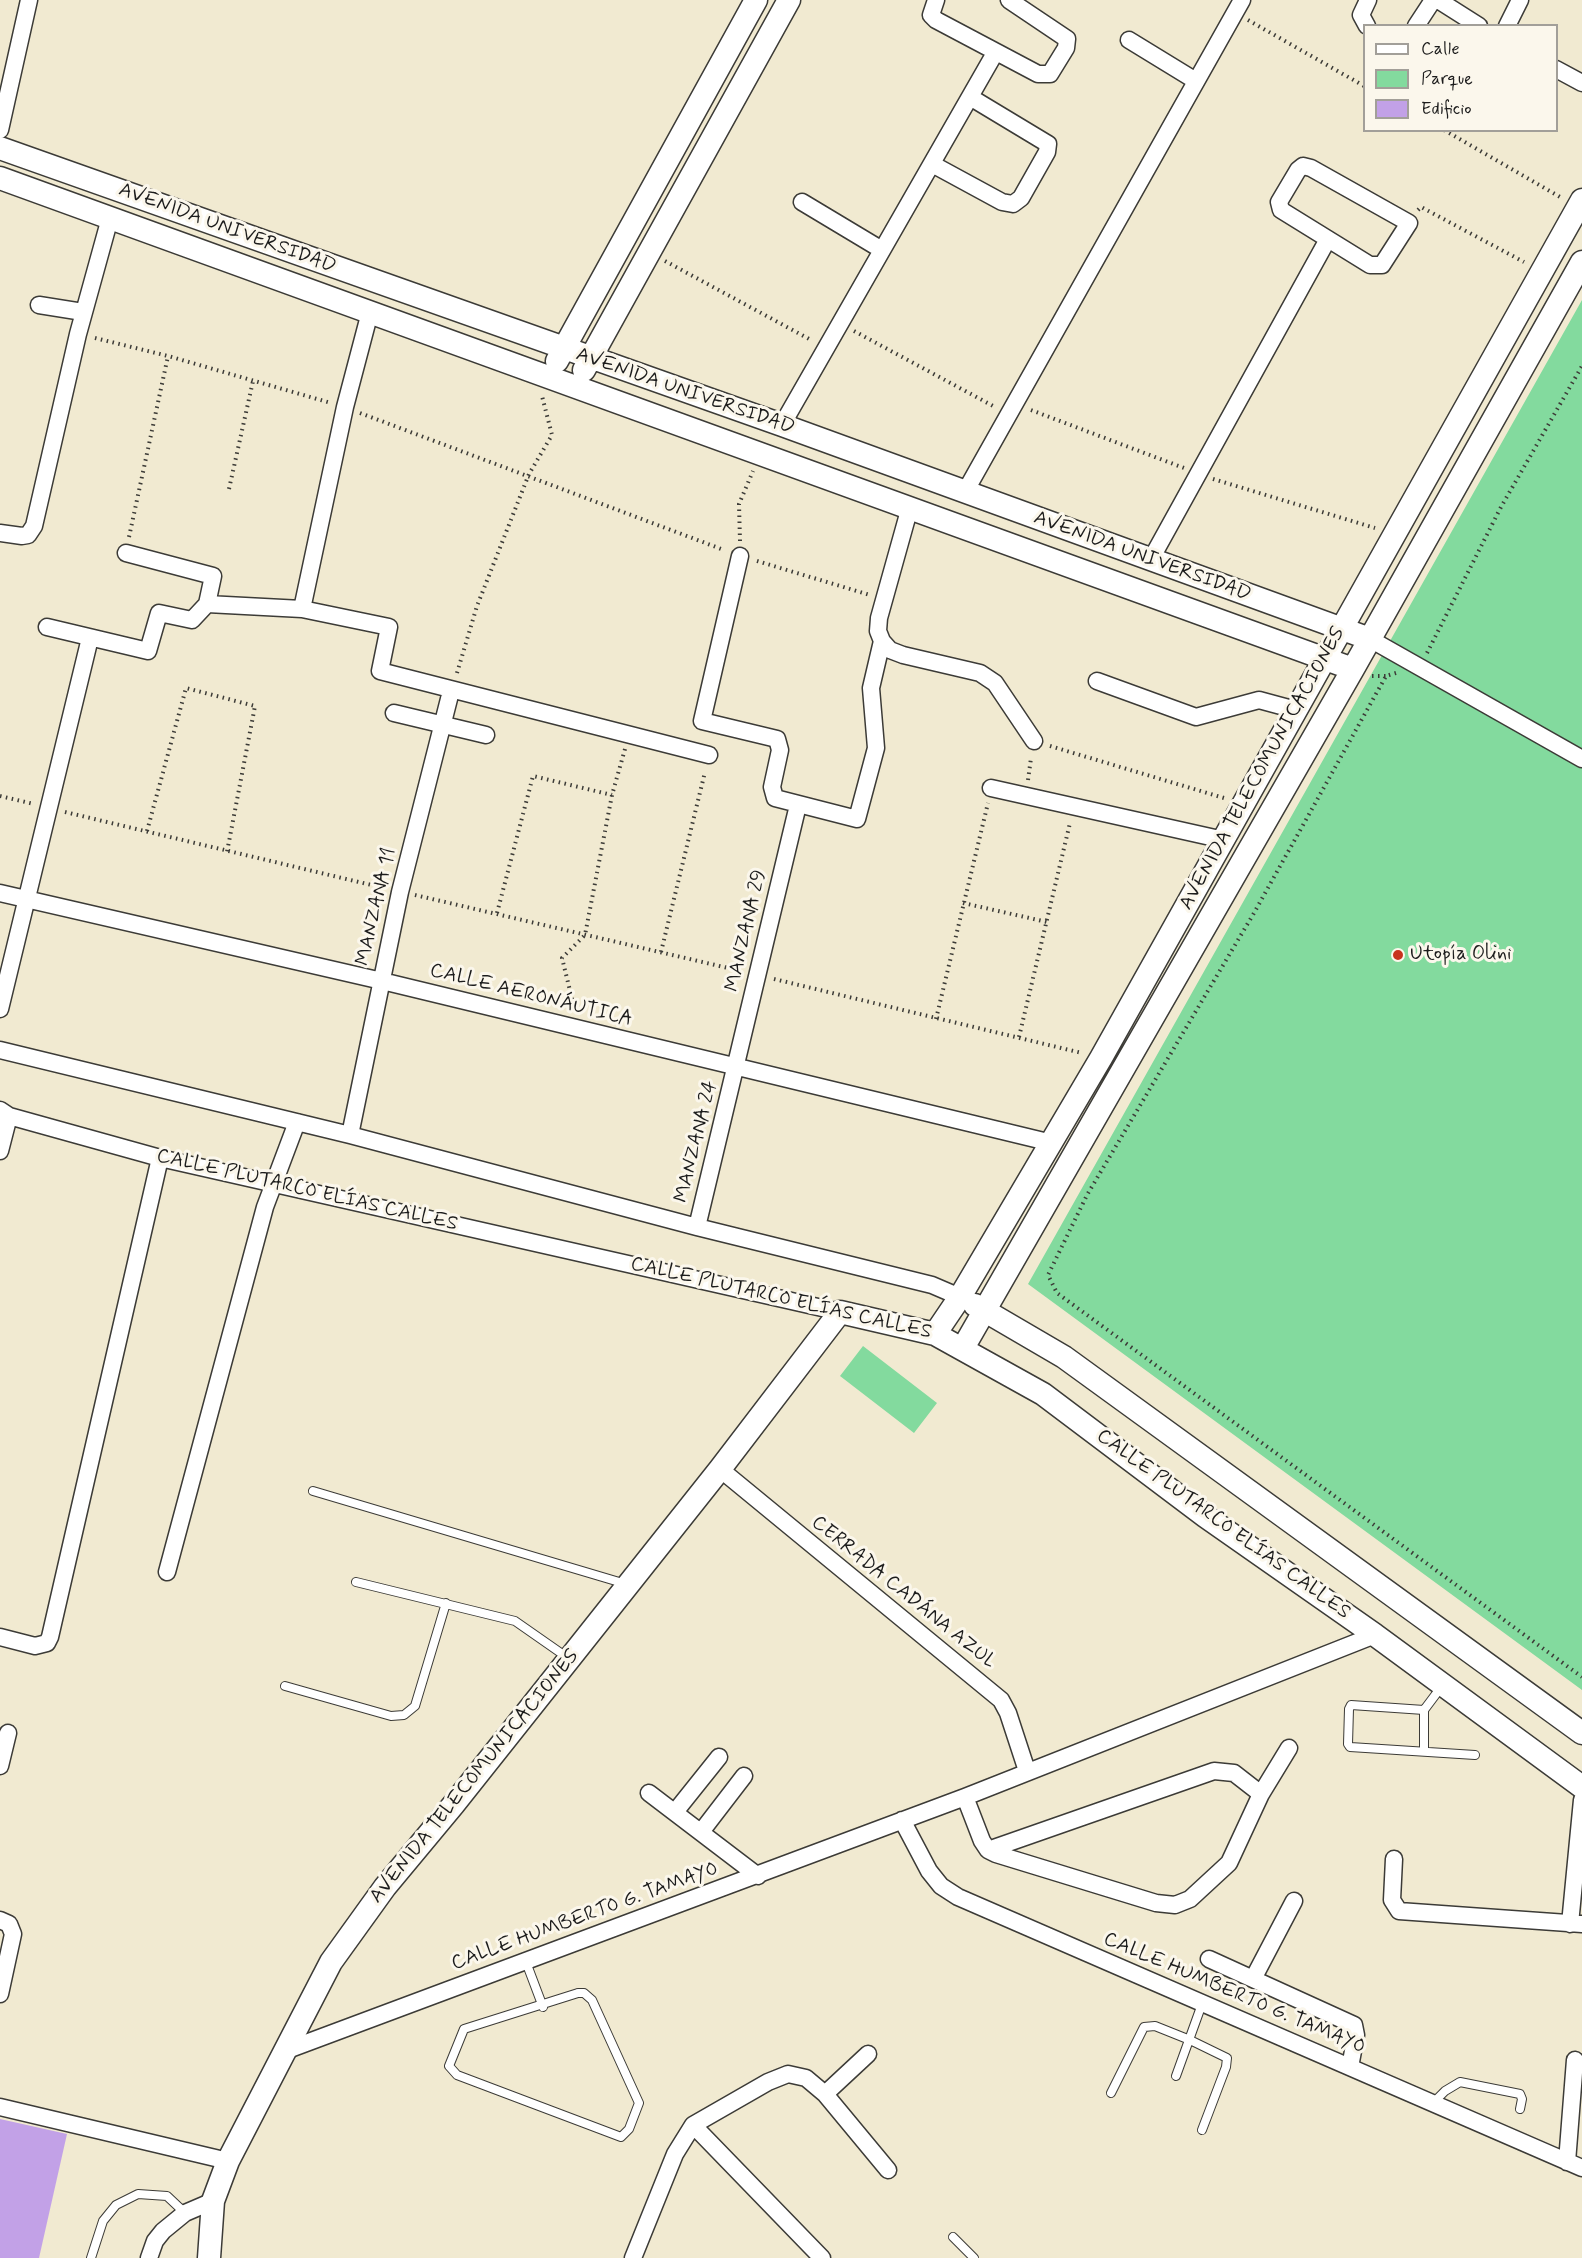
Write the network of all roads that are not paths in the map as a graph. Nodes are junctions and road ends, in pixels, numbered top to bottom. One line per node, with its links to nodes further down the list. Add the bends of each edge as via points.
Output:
1 (29, 0): 21 (street)
2 (756, 0): 34 (street)
3 (789, 0): 35 (street)
4 (936, 0): 16 (street, via 931,10 933,18)
5 (1009, 0): 16 (street, via 1064,35 1067,43 1053,71 1046,75)
6 (1368, 0): 11 (street, via 1361,15)
7 (1433, 0): 12 (street)
8 (1438, 0): 13 (street)
9 (1520, 0): 14 (street)
10 (1238, 6): 18 (street)
11 (1366, 24)
12 (1417, 24)
13 (1476, 24)
14 (1508, 24)
15 (1129, 40): 18 (street)
16 (995, 53): 20 (street)
17 (1558, 70): 19 (street)
18 (1196, 81): 39 (street)
19 (1582, 83)
20 (970, 97): 23 (street); 23 (street, via 1048,144 1047,152 1017,202 1008,204)
21 (1, 119)
22 (0, 148): 34 (street, AVENIDA UNIVERSIDAD)
23 (932, 164): 29 (street)
24 (0, 178): 27 (street, AVENIDA UNIVERSIDAD)
25 (1582, 200): 48 (street, AVENIDA TELECOMUNICACIONES)
26 (802, 202): 29 (street)
27 (110, 218): 32 (street); 33 (street, AVENIDA UNIVERSIDAD)
28 (1328, 238): 28 (street, via 1378,267 1385,263 1409,223 1311,168 1300,168 1279,206); 44 (street)
29 (882, 250): 38 (street)
30 (1582, 262): 50 (street, AVENIDA TELECOMUNICACIONES)
31 (39, 305): 32 (street)
32 (83, 312): 41 (street, via 34,526 28,535)
33 (370, 312): 36 (street, AVENIDA UNIVERSIDAD); 46 (street, via 345,407)
34 (564, 349): 35 (street, AVENIDA UNIVERSIDAD); 36 (street)
35 (591, 358): 37 (street); 38 (street, AVENIDA UNIVERSIDAD)
36 (549, 378): 37 (street, AVENIDA UNIVERSIDAD)
37 (574, 387): 40 (street, AVENIDA UNIVERSIDAD)
38 (782, 425): 39 (street, AVENIDA UNIVERSIDAD)
39 (965, 492): 44 (street, AVENIDA UNIVERSIDAD)
40 (910, 507): 51 (street, via 878,630); 52 (street, AVENIDA UNIVERSIDAD)
41 (0, 533)
42 (126, 553): 45 (street, via 213,576)
43 (740, 556): 64 (street, via 702,721 777,739 780,750 772,793 780,801)
44 (1150, 561): 48 (street, AVENIDA UNIVERSIDAD)
45 (207, 604): 46 (street); 49 (street, via 192,620 159,613 148,651)
46 (302, 609): 55 (street, via 389,627 380,671)
47 (47, 627): 49 (street)
48 (1341, 630): 50 (street, AVENIDA UNIVERSIDAD); 52 (street, AVENIDA TELECOMUNICACIONES)
49 (90, 638): 67 (street)
50 (1370, 639): 53 (street, AVENIDA TELECOMUNICACIONES); 62 (street)
51 (882, 641): 60 (street, via 890,650 903,655 980,673 995,683); 64 (street, via 871,688 876,748 857,819)
52 (1324, 658): 53 (street, AVENIDA UNIVERSIDAD); 56 (street, AVENIDA TELECOMUNICACIONES)
53 (1353, 669): 82 (street, AVENIDA TELECOMUNICACIONES)
54 (1097, 681): 56 (street, via 1196,717 1259,700)
55 (451, 691): 58 (street, MANZANA 11); 61 (street)
56 (1296, 710): 65 (street, AVENIDA TELECOMUNICACIONES)
57 (394, 712): 58 (street)
58 (443, 724): 59 (street); 68 (street, MANZANA 11, via 400,892)
59 (486, 735)
60 (1034, 741)
61 (709, 755)
62 (1582, 759)
63 (991, 788): 65 (street)
64 (798, 805): 71 (street, MANZANA 29)
65 (1224, 840): 75 (street, AVENIDA TELECOMUNICACIONES)
66 (0, 893): 67 (street, CALLE AERONÁUTICA)
67 (26, 899): 68 (street, CALLE AERONÁUTICA); 69 (street)
68 (382, 981): 71 (street, CALLE AERONÁUTICA); 74 (street, MANZANA 11)
69 (0, 1009)
70 (0, 1050): 73 (street)
71 (737, 1067): 75 (street, CALLE AERONÁUTICA); 79 (street, MANZANA 24)
72 (4, 1113): 76 (street); 77 (street, CALLE PLUTARCO ELÍAS CALLES)
73 (297, 1122): 74 (street); 78 (street)
74 (350, 1135): 79 (street)
75 (1052, 1143): 80 (street, AVENIDA TELECOMUNICACIONES)
76 (0, 1151)
77 (160, 1158): 78 (street, CALLE PLUTARCO ELÍAS CALLES); 92 (street, via 50,1637 35,1646)
78 (275, 1183): 81 (street, CALLE PLUTARCO ELÍAS CALLES); 87 (street, via 265,1207)
79 (697, 1227): 80 (street, via 932,1285)
80 (960, 1297): 82 (street); 83 (street, AVENIDA TELECOMUNICACIONES)
81 (840, 1312): 83 (street, CALLE PLUTARCO ELÍAS CALLES); 85 (street, AVENIDA TELECOMUNICACIONES)
82 (986, 1312): 84 (street, AVENIDA TELECOMUNICACIONES); 98 (street, via 1064,1357)
83 (934, 1334): 84 (street, CALLE PLUTARCO ELÍAS CALLES)
84 (963, 1348): 91 (street, CALLE PLUTARCO ELÍAS CALLES, via 1043,1394 1205,1516)
85 (720, 1469): 89 (street, AVENIDA TELECOMUNICACIONES); 104 (street, CERRADA CADÁNA AZUL, via 1000,1700)
86 (313, 1491): 89 (lane)
87 (167, 1572)
88 (356, 1582): 90 (lane)
89 (627, 1585): 93 (street, AVENIDA TELECOMUNICACIONES)
90 (446, 1603): 93 (lane, via 514,1621); 95 (lane, via 415,1706 404,1715 391,1716)
91 (1375, 1635): 94 (street, CALLE PLUTARCO ELÍAS CALLES); 104 (street, CALLE HUMBERTO G. TAMAYO)
92 (0, 1637)
93 (569, 1659): 127 (street, AVENIDA TELECOMUNICACIONES, via 385,1887 332,1962)
94 (1443, 1685): 96 (lane); 106 (street, CALLE PLUTARCO ELÍAS CALLES)
95 (285, 1686)
96 (1424, 1710): 100 (lane); 100 (lane, via 1352,1705 1348,1744)
97 (8, 1733): 103 (street)
98 (1582, 1733)
99 (1288, 1748): 108 (street)
100 (1424, 1750): 101 (lane)
101 (1475, 1755)
102 (719, 1757): 111 (street)
103 (0, 1766)
104 (1027, 1771): 109 (street, CALLE HUMBERTO G. TAMAYO)
105 (744, 1776): 113 (street)
106 (1582, 1786)
107 (649, 1792): 111 (street)
108 (1261, 1794): 114 (street, via 1234,1773 1214,1771); 114 (street, via 1229,1863 1190,1899 1175,1905 1156,1903)
109 (965, 1797): 112 (street, CALLE HUMBERTO G. TAMAYO); 114 (street)
110 (1582, 1800): 119 (street)
111 (675, 1812): 113 (street)
112 (902, 1820): 116 (street, CALLE HUMBERTO G. TAMAYO); 124 (street, CALLE HUMBERTO G. TAMAYO, via 929,1871 941,1886 958,1897)
113 (701, 1832): 116 (street)
114 (988, 1850)
115 (1394, 1859): 119 (street, via 1392,1900 1399,1911)
116 (758, 1876): 121 (street, CALLE HUMBERTO G. TAMAYO)
117 (1294, 1901): 122 (street)
118 (0, 1920): 123 (street, via 9,1924 13,1934)
119 (1576, 1924)
120 (1209, 1959): 122 (street)
121 (526, 1962): 125 (lane); 127 (street, CALLE HUMBERTO G. TAMAYO)
122 (1253, 1979): 130 (street, via 1354,2025)
123 (0, 1994)
124 (1202, 2004): 126 (lane); 130 (street, CALLE HUMBERTO G. TAMAYO)
125 (543, 2007): 125 (lane, via 464,2029 450,2060 452,2072 615,2136 626,2134 639,2103 592,2000 584,1993)
126 (1190, 2040): 131 (lane); 132 (lane, via 1155,2026 1144,2027); 140 (lane, via 1225,2055 1227,2062)
127 (282, 2052): 141 (street, AVENIDA TELECOMUNICACIONES)
128 (868, 2054): 133 (street)
129 (1575, 2060): 134 (street)
130 (1350, 2067): 135 (street, CALLE HUMBERTO G. TAMAYO)
131 (1176, 2076)
132 (1111, 2093)
133 (825, 2094): 138 (street, via 806,2078 788,2074); 143 (street)
134 (1578, 2094): 139 (street)
135 (1433, 2103): 137 (lane, via 1460,2082 1520,2094); 142 (street, CALLE HUMBERTO G. TAMAYO)
136 (0, 2107): 141 (street)
137 (1520, 2109)
138 (693, 2125): 150 (street, via 675,2154); 151 (street)
139 (1576, 2126): 142 (street)
140 (1202, 2130)
141 (228, 2161): 144 (street, AVENIDA TELECOMUNICACIONES)
142 (1575, 2165)
143 (888, 2170)
144 (213, 2201): 145 (street); 149 (street, AVENIDA TELECOMUNICACIONES)
145 (185, 2213): 147 (lane, via 167,2196 138,2194 116,2205 103,2221); 148 (street, via 163,2231)
146 (953, 2237): 152 (lane)
147 (91, 2258)
148 (149, 2258)
149 (209, 2258)
150 (633, 2258)
151 (822, 2258)
152 (974, 2258)

